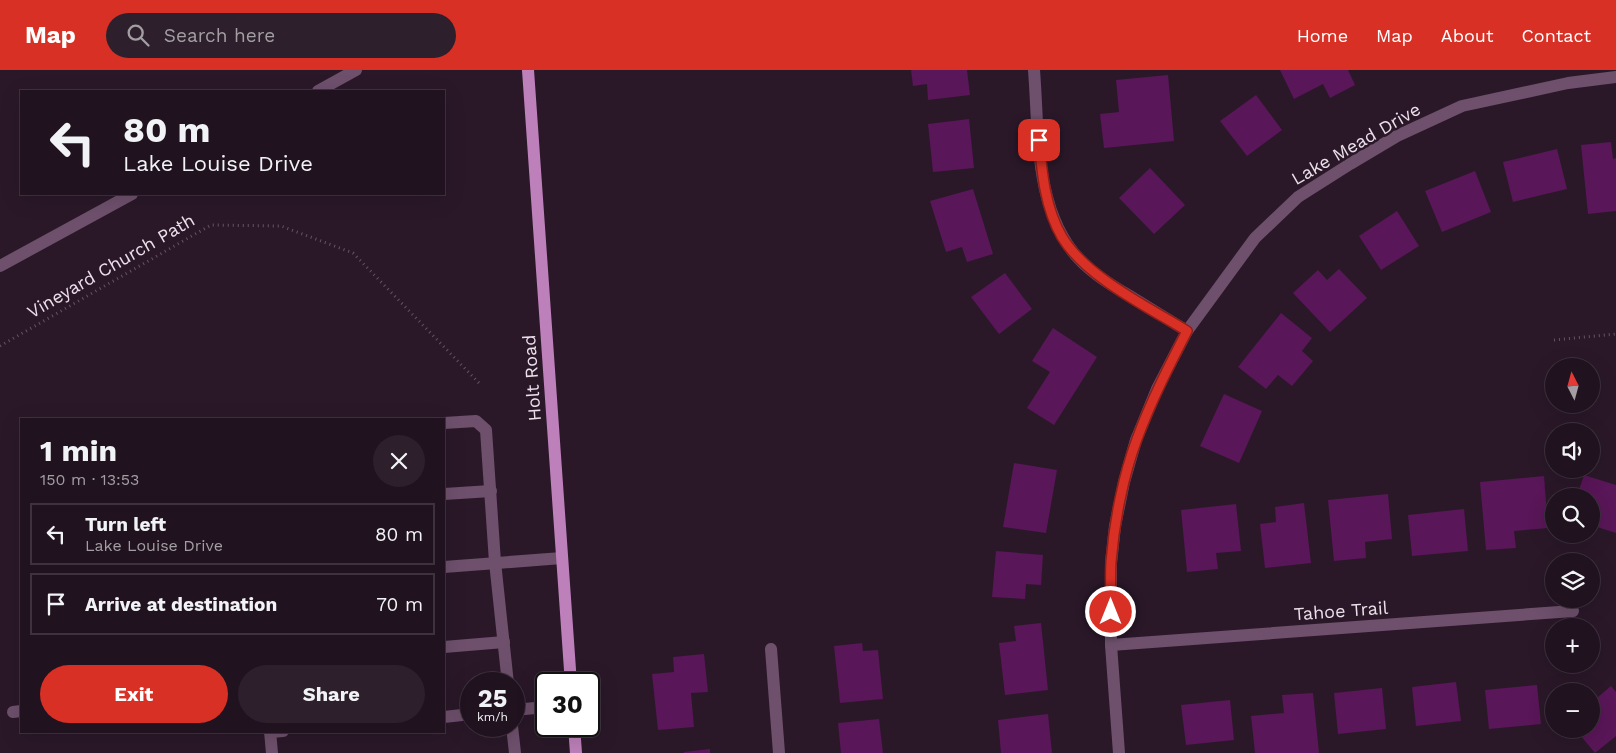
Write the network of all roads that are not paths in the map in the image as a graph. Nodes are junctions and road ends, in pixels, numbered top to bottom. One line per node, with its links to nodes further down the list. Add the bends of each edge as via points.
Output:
1 (356, 70): 5 (street)
2 (528, 70): 12 (main road, Holt Road)
3 (1034, 70): 8 (street, via 1042,175 1048,204 1062,236 1080,260 1107,282)
4 (1616, 77): 8 (street, Lake Mead Drive, via 1568,83 1462,106 1397,136 1357,159 1298,197 1255,238)
5 (320, 90)
6 (130, 195): 7 (street)
7 (0, 266)
8 (1187, 331): 17 (street, Lake Mead Drive, via 1136,440 1124,482 1111,563)
9 (445, 423): 10 (street, via 476,421 486,430)
10 (491, 491): 11 (street); 13 (street)
11 (445, 494)
12 (562, 558): 13 (street); 21 (main road, Holt Road)
13 (496, 562): 14 (street); 16 (street)
14 (445, 567)
15 (1573, 611): 17 (street, Tahoe Trail)
16 (504, 642): 18 (street); 20 (street)
17 (1111, 645): 31 (street, Lake Mead Drive)
18 (445, 647)
19 (771, 650): 30 (street)
20 (507, 672)
21 (570, 672)
22 (460, 715): 23 (street)
23 (445, 717)
24 (270, 733): 27 (street)
25 (513, 737): 28 (street)
26 (575, 737): 29 (main road)
27 (272, 753)
28 (514, 753)
29 (576, 753)
30 (779, 753)
31 (1118, 753)

